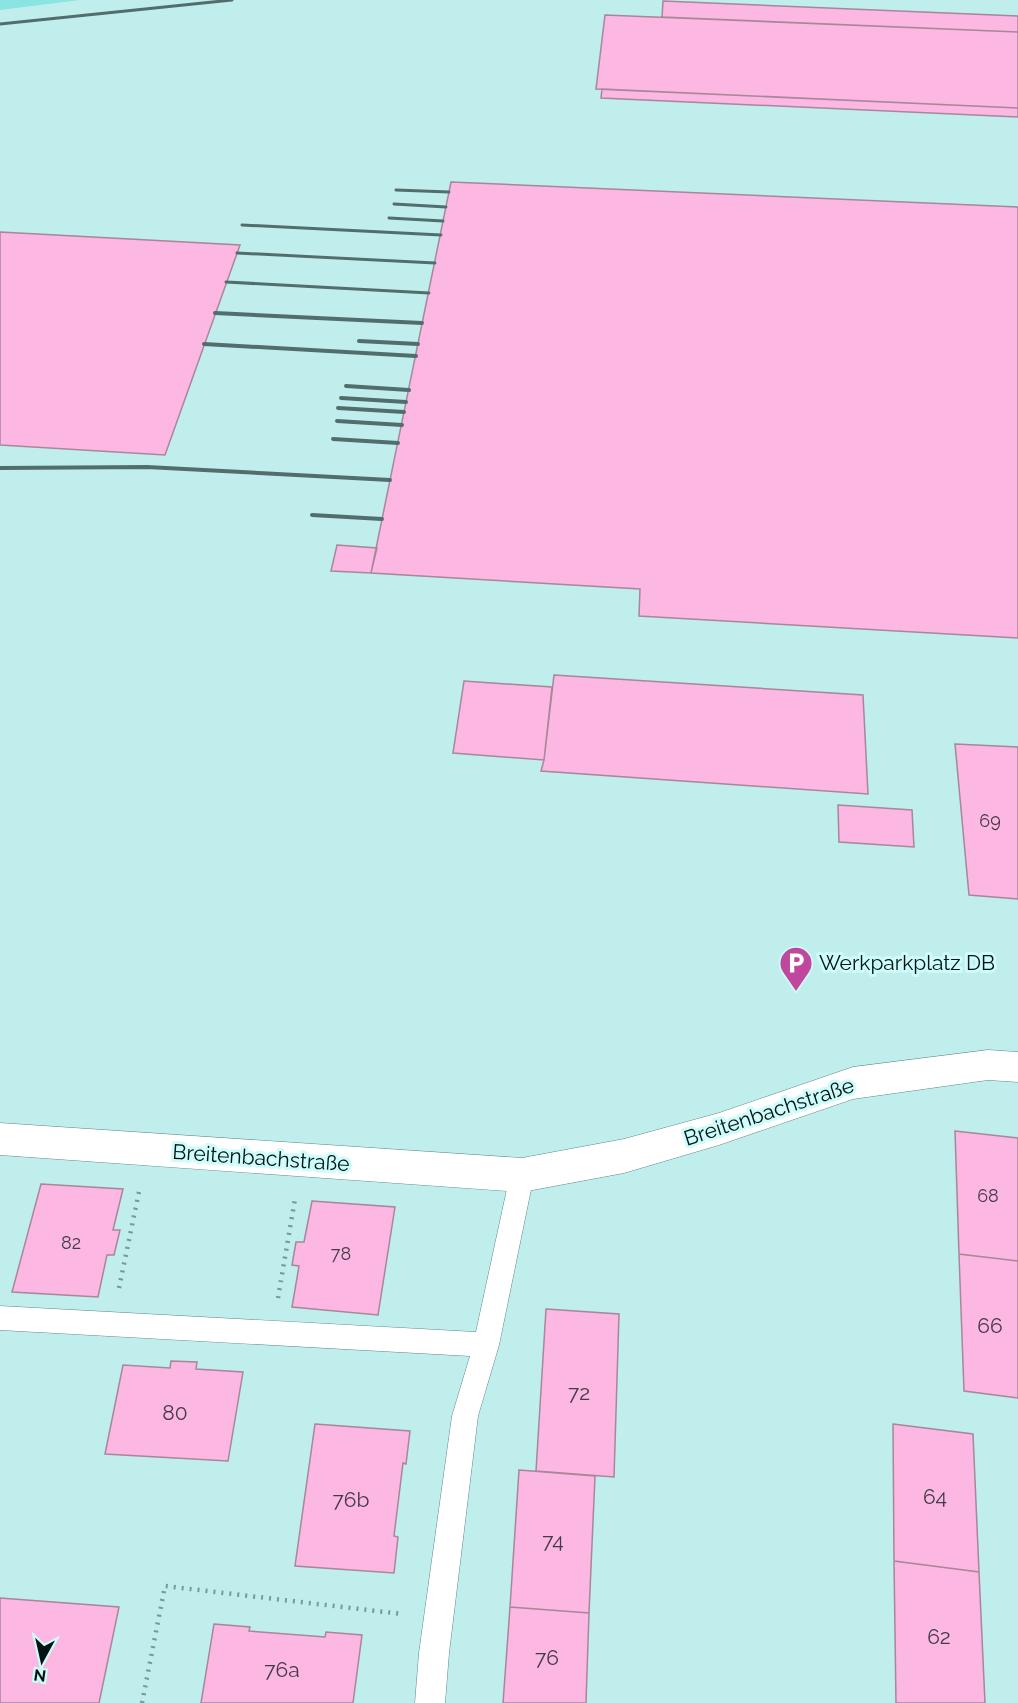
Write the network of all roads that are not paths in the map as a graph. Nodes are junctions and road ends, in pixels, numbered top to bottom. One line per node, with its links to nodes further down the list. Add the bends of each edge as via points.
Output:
1 (1018, 1067): 3 (street, Breitenbachstraße, via 988,1065 853,1083 624,1156)
2 (0, 1139): 3 (street, Breitenbachstraße)
3 (522, 1175): 5 (lane)
4 (0, 1318): 5 (lane)
5 (486, 1345): 6 (lane, via 465,1416)
6 (430, 1703)

